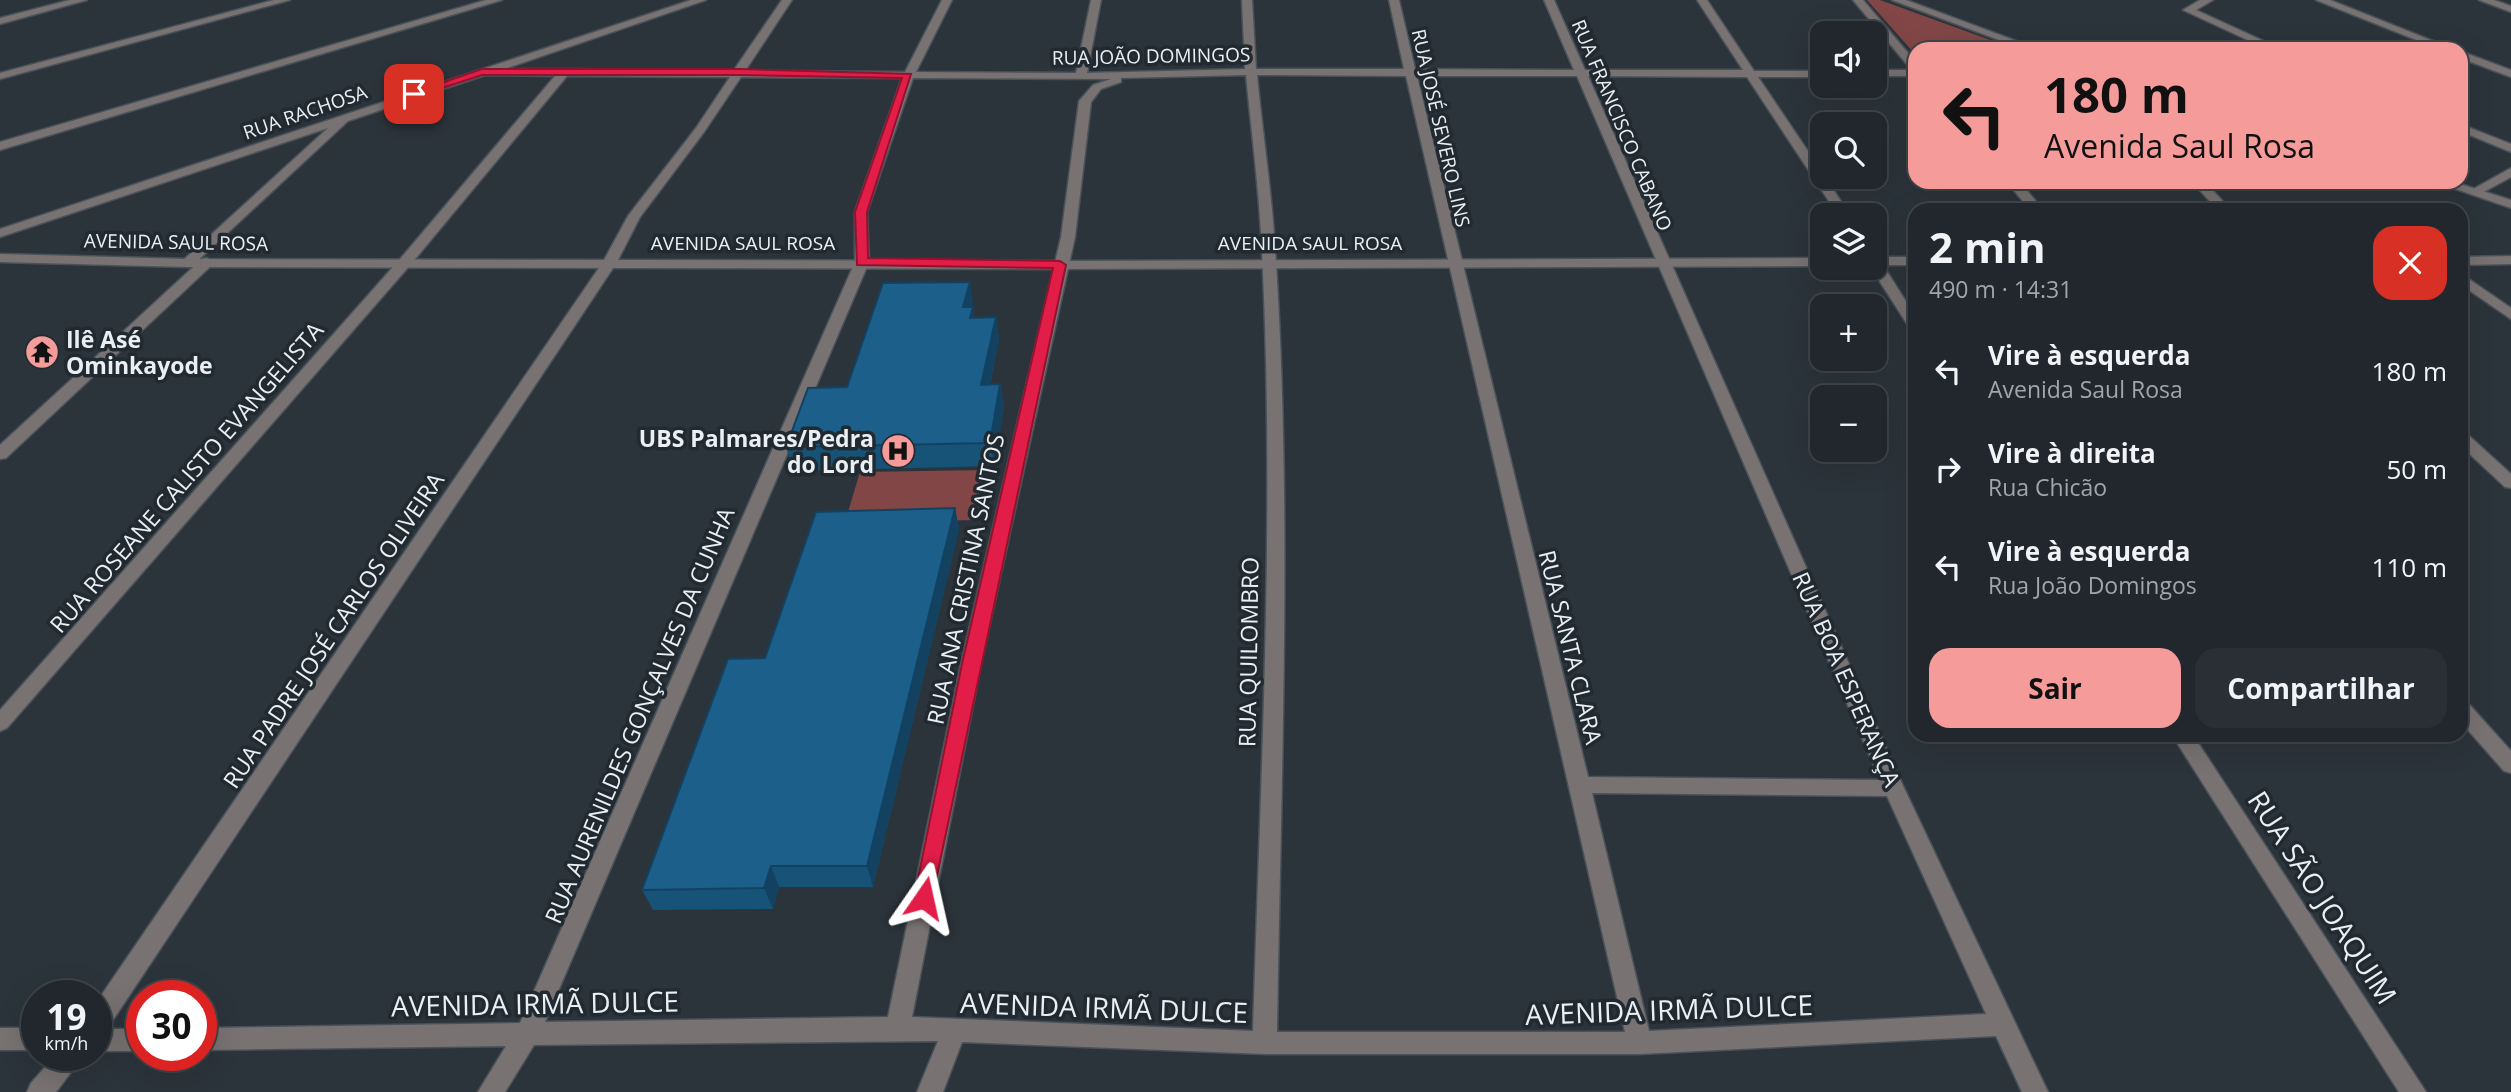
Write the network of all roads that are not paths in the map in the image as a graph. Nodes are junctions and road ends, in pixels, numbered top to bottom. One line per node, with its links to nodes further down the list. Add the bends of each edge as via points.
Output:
1 (82, 0): 18 (street)
2 (285, 0): 36 (street)
3 (497, 0): 41 (street)
4 (701, 0): 24 (street, RUA RACHOSA)
5 (787, 0): 26 (street, RUA PADRE JOSÉ CARLOS OLIVEIRA)
6 (947, 0): 37 (street)
7 (1096, 0): 38 (street)
8 (1247, 0): 27 (street, RUA QUILOMBRO)
9 (1394, 0): 28 (street, RUA JOSÉ SEVERO LINS)
10 (1549, 0): 29 (street, RUA FRANCISCO CABANO)
11 (1702, 0): 35 (street)
12 (1858, 0): 23 (street)
13 (1897, 0): 19 (street)
14 (2208, 0): 20 (street, via 2189,9)
15 (2321, 0): 21 (street)
16 (2484, 0): 17 (street)
17 (2511, 9)
18 (0, 21)
19 (2014, 42)
20 (2261, 42)
21 (2430, 42)
22 (2468, 57): 33 (street)
23 (1908, 59)
24 (482, 72): 25 (street, RUA JOÃO DOMINGOS); 39 (street, RUA RACHOSA)
25 (564, 72): 26 (street, RUA JOÃO DOMINGOS); 55 (street, RUA ROSEANE CALISTO EVANGELISTA)
26 (740, 72): 37 (street, RUA JOÃO DOMINGOS); 60 (street, RUA PADRE JOSÉ CARLOS OLIVEIRA, via 634,215)
27 (1250, 72): 28 (street, RUA JOÃO DOMINGOS); 34 (street, RUA JOÃO DOMINGOS); 62 (street, RUA QUILOMBRO)
28 (1410, 73): 29 (street, RUA JOÃO DOMINGOS); 65 (street, RUA JOSÉ SEVERO LINS)
29 (1580, 73): 35 (street, RUA JOÃO DOMINGOS); 66 (street, RUA FRANCISCO CABANO)
30 (1908, 73): 32 (street)
31 (1810, 74): 35 (street, RUA JOÃO DOMINGOS)
32 (1887, 74)
33 (2511, 74)
34 (1133, 75): 38 (street, RUA JOÃO DOMINGOS); 67 (street, RUA ANA CRISTINA SANTOS, via 1097,87 1085,100 1068,237)
35 (1753, 75): 48 (street)
36 (0, 76)
37 (908, 76): 38 (street, RUA JOÃO DOMINGOS); 61 (street, via 861,212)
38 (1081, 76)
39 (347, 116): 52 (street, RUA RACHOSA); 64 (street)
40 (2468, 130): 42 (street)
41 (0, 146)
42 (2511, 148)
43 (2511, 172): 47 (street)
44 (2019, 189): 49 (street)
45 (2205, 189): 50 (street)
46 (2464, 189): 47 (street)
47 (2474, 192): 51 (street)
48 (1836, 203)
49 (2031, 203)
50 (2218, 203)
51 (2511, 204)
52 (0, 233)
53 (0, 258): 64 (street, AVENIDA SAUL ROSA)
54 (2511, 260): 58 (street)
55 (406, 261): 59 (street, AVENIDA SAUL ROSA); 60 (street, AVENIDA SAUL ROSA); 76 (street, RUA ROSEANE CALISTO EVANGELISTA)
56 (1887, 261): 57 (street)
57 (1908, 261)
58 (2468, 261)
59 (207, 262): 64 (street, AVENIDA SAUL ROSA); 73 (street)
60 (610, 262): 61 (street, AVENIDA SAUL ROSA); 81 (street, RUA PADRE JOSÉ CARLOS OLIVEIRA)
61 (862, 262): 67 (street, AVENIDA SAUL ROSA); 85 (street, RUA AURENILDES GONÇALVES DA CUNHA)
62 (1269, 262): 65 (street, AVENIDA SAUL ROSA); 67 (street, AVENIDA SAUL ROSA); 89 (street, RUA QUILOMBRO, via 1275,565)
63 (1810, 262): 66 (street, AVENIDA SAUL ROSA)
64 (187, 263)
65 (1453, 263): 66 (street, AVENIDA SAUL ROSA); 79 (street, RUA SANTA CLARA)
66 (1664, 264): 80 (street, RUA BOA ESPERANÇA)
67 (1060, 265): 83 (street, RUA ANA CRISTINA SANTOS, via 971,664)
68 (1886, 280): 70 (street)
69 (2468, 283): 71 (street)
70 (1908, 315)
71 (2511, 315)
72 (2468, 443): 74 (street)
73 (0, 454)
74 (2511, 483)
75 (2468, 716): 78 (street)
76 (0, 723)
77 (2187, 742): 96 (street, RUA SÃO JOAQUIM)
78 (2511, 765)
79 (1581, 785): 80 (street); 90 (street, RUA SANTA CLARA)
80 (1894, 788): 82 (street, RUA BOA ESPERANÇA)
81 (112, 1000)
82 (2004, 1024): 90 (street, AVENIDA IRMÃ DULCE); 95 (street, RUA BOA ESPERANÇA)
83 (898, 1028): 84 (street, AVENIDA IRMÃ DULCE); 85 (street, AVENIDA IRMÃ DULCE)
84 (954, 1031): 89 (street, AVENIDA IRMÃ DULCE); 94 (street)
85 (528, 1033): 87 (street, AVENIDA IRMÃ DULCE); 93 (street, RUA AURENILDES GONÇALVES DA CUNHA)
86 (0, 1039): 88 (street)
87 (217, 1039)
88 (21, 1040)
89 (1265, 1043): 90 (street, AVENIDA IRMÃ DULCE)
90 (1640, 1043)
91 (58, 1071): 92 (street)
92 (40, 1092)
93 (491, 1092)
94 (930, 1092)
95 (2035, 1092)
96 (2413, 1092)

